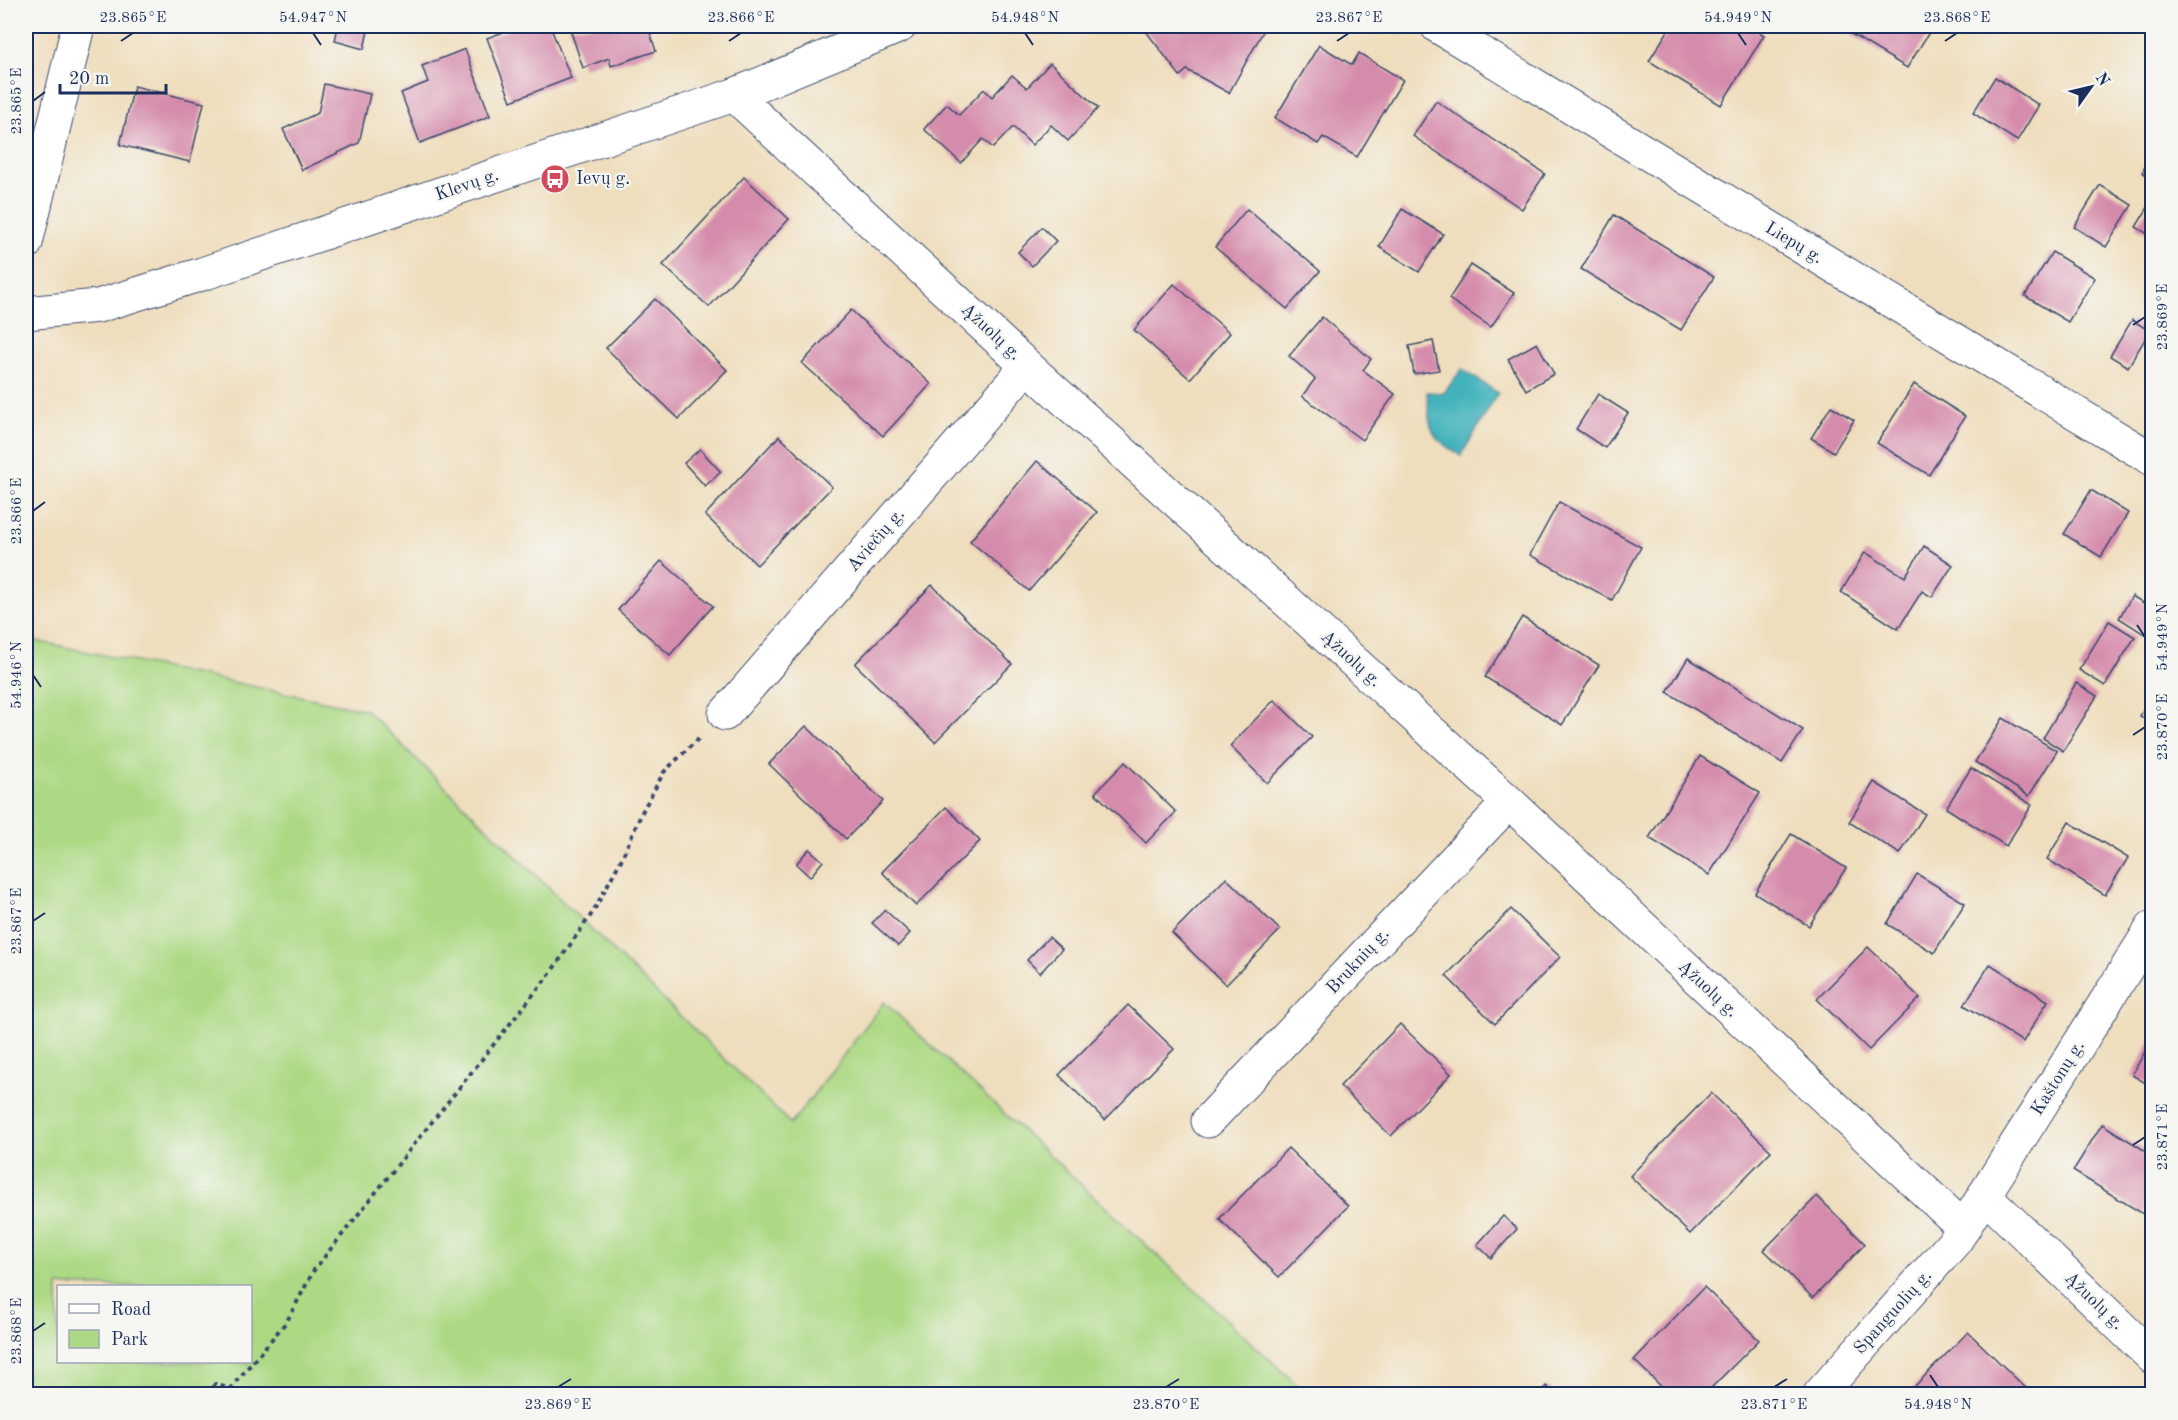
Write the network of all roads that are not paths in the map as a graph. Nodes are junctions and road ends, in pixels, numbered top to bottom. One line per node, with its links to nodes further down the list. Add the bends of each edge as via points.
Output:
1 (78, 26): 5 (street)
2 (900, 26): 4 (street, Klevų g.)
3 (1437, 26): 8 (street, Liepų g.)
4 (734, 95): 6 (street, Klevų g., via 202,274 98,306); 7 (street, Ąžuolų g.)
5 (26, 243)
6 (26, 313)
7 (1027, 366): 9 (street, Aviečių g.); 10 (street, Ąžuolų g.)
8 (2152, 459)
9 (725, 714)
10 (1509, 802): 12 (street, Bruknių g.); 14 (street, Ąžuolų g.)
11 (2152, 928): 13 (street, Kaštonų g.)
12 (1208, 1121)
13 (1984, 1195): 14 (street, Kaštonų g.); 15 (street, Ąžuolų g.)
14 (1964, 1228): 16 (street, Spanguolių g.)
15 (2152, 1358)
16 (1820, 1395)

